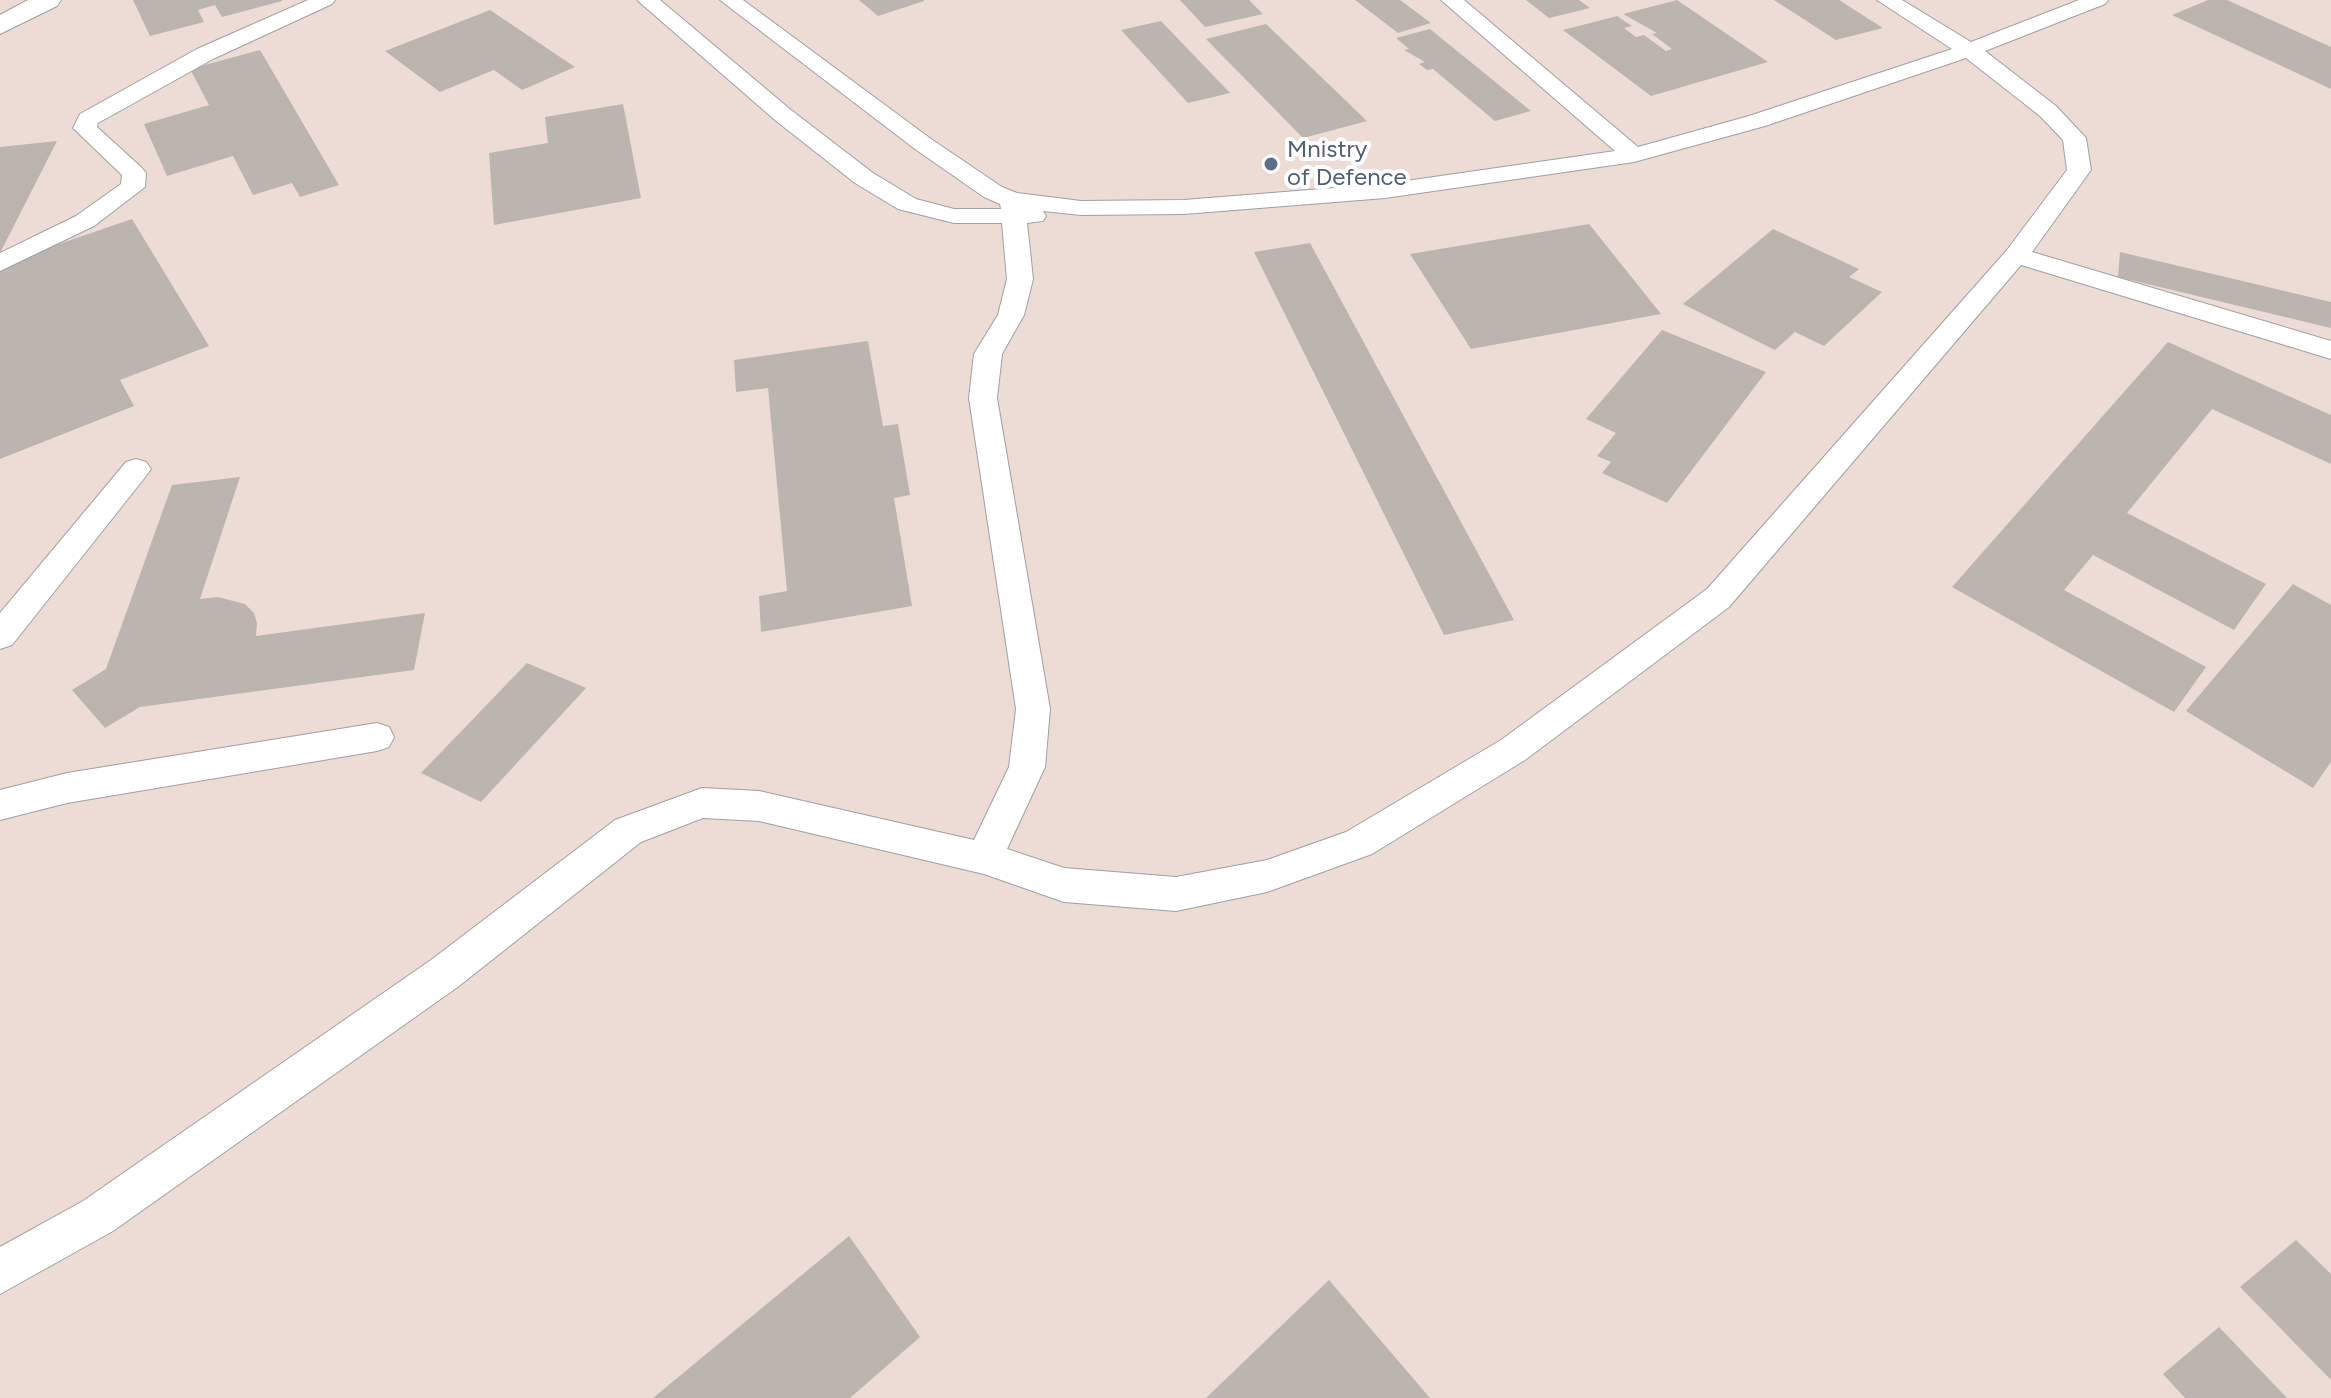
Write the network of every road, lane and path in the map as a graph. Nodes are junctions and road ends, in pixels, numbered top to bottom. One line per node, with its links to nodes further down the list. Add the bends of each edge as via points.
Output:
1 (48, 0): 8 (street)
2 (325, 0): 13 (lane, via 216,48 88,119 85,128 134,173 133,187 85,221)
3 (647, 0): 11 (lane, via 817,142 907,204 954,216)
4 (730, 0): 11 (lane)
5 (1451, 0): 10 (lane)
6 (1887, 0): 9 (lane)
7 (2098, 0): 9 (lane)
8 (0, 26)
9 (1969, 50): 10 (lane, via 1757,121); 12 (lane, via 2074,138 2079,170)
10 (1634, 155): 11 (lane, via 1385,191 1184,207)
11 (1012, 209): 19 (lane, via 1020,279 1011,315 988,354 983,398 1033,709 1027,767)
12 (2016, 255): 14 (lane); 19 (lane, via 1718,598 1513,750 1359,843 1267,876 1176,894 1064,885)
13 (0, 263)
14 (2331, 350)
15 (136, 469): 16 (lane)
16 (0, 636)
17 (377, 737): 18 (lane, via 67,788)
18 (0, 805)
19 (984, 858): 20 (lane, via 759,806 702,803 628,831 445,973 330,1054 98,1216)
20 (0, 1272)

